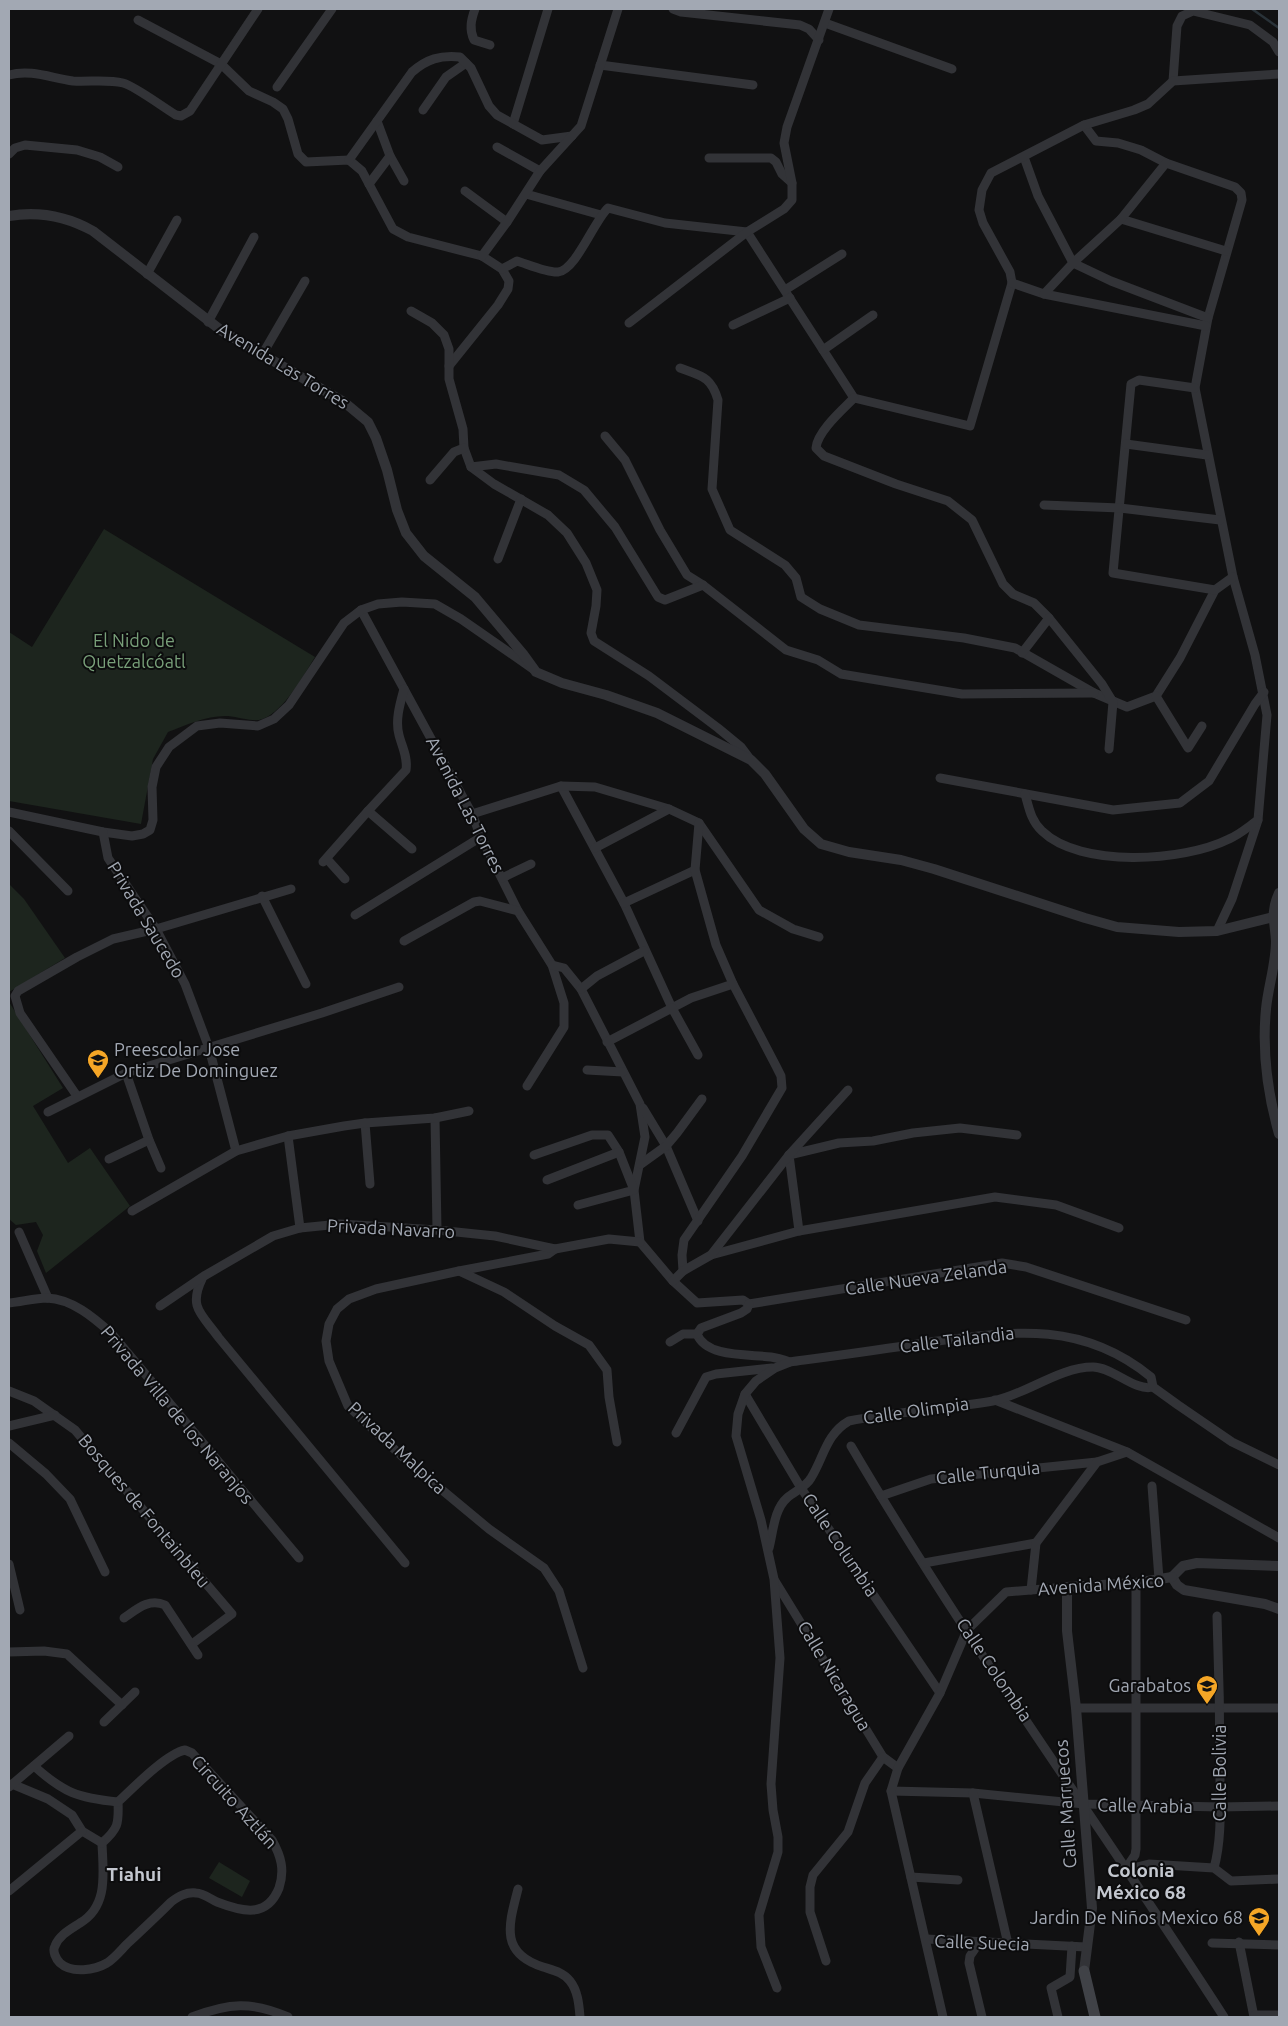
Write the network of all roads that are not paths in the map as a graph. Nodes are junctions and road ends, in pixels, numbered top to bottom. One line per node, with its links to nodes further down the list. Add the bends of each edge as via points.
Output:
1 (332, 9): 21 (street)
2 (475, 9): 11 (street, via 470,32 474,40)
3 (548, 9): 24 (street)
4 (618, 9): 15 (street)
5 (674, 9): 10 (street, via 800,25)
6 (830, 9): 9 (street)
7 (255, 10): 14 (street)
8 (138, 20): 14 (street)
9 (825, 23): 10 (street); 16 (street)
10 (819, 40): 37 (street, via 787,127 784,143)
11 (490, 45)
12 (1279, 52): 19 (street, via 1273,42 1250,25 1193,11 1182,16 1177,26)
13 (466, 62): 22 (street, via 446,77); 23 (street, via 454,56 435,57 423,62 412,72); 24 (street, via 478,79 489,106)
14 (221, 64): 18 (street, via 190,112 181,116 125,83 74,81 26,72); 32 (street, via 249,91 283,109 298,154 306,162)
15 (600, 65): 20 (street); 26 (street, via 581,126)
16 (952, 69)
17 (1279, 74): 19 (street)
18 (9, 75)
19 (1173, 81): 25 (street, via 1148,104)
20 (753, 85)
21 (277, 87)
22 (423, 110)
23 (377, 121): 29 (street); 32 (street)
24 (513, 124): 26 (street, via 542,140)
25 (1084, 125): 30 (street); 33 (street, via 1096,141 1141,150)
26 (572, 136): 35 (street)
27 (497, 147): 35 (street)
28 (9, 154): 34 (street, via 25,145 77,150)
29 (390, 156): 36 (street); 38 (street)
30 (1024, 157): 51 (street, via 1038,196); 55 (street, via 991,172 982,190 979,210 1010,272)
31 (709, 158): 37 (street, via 771,158)
32 (349, 160): 38 (street)
33 (1166, 163): 43 (street); 48 (street, via 1239,190 1242,200)
34 (118, 167)
35 (540, 171): 40 (street)
36 (404, 181)
37 (792, 183): 46 (street, via 792,200 784,209)
38 (369, 184): 50 (street, via 393,229 408,237)
39 (465, 191): 45 (street)
40 (526, 194): 41 (street); 45 (street)
41 (601, 214): 46 (street, via 608,208 664,223); 52 (street, via 564,271 516,261)
42 (9, 216): 53 (street, Avenida Las Torres, via 43,215 79,223 93,230)
43 (1121, 219): 48 (street); 51 (street)
44 (177, 220): 53 (street)
45 (507, 222): 50 (street)
46 (747, 232): 56 (street); 62 (street)
47 (254, 237): 60 (street)
48 (1226, 251): 61 (street)
49 (842, 254): 56 (street)
50 (482, 256): 52 (street)
51 (1073, 263): 57 (street); 61 (street)
52 (502, 269): 66 (street, via 508,289)
53 (147, 274): 60 (street, Avenida Las Torres)
54 (305, 281): 65 (street)
55 (1012, 283): 57 (street); 69 (street, via 970,426)
56 (787, 294): 63 (street); 64 (street)
57 (1044, 294): 61 (street)
58 (411, 311): 66 (street, via 432,322 444,335 449,349)
59 (873, 315): 64 (street)
60 (208, 322): 65 (street, Avenida Las Torres)
61 (1207, 322): 68 (street)
62 (629, 323)
63 (733, 325)
64 (823, 350): 69 (street)
65 (262, 355): 87 (street, Avenida Las Torres, via 344,402 368,422 406,533 424,556 476,597)
66 (449, 366): 72 (street)
67 (680, 368): 86 (street, via 706,378 714,386 718,400 712,489 730,530 785,565 796,578 801,597 820,609 859,625 964,638 1015,648)
68 (1195, 388): 71 (street, via 1139,380 1130,384); 73 (street)
69 (854, 398): 85 (street, via 816,441 816,448 824,456 948,501 972,520 1003,584 1013,594 1034,603)
70 (605, 436): 82 (street, via 625,460 687,575)
71 (1126, 444): 73 (street); 78 (street)
72 (464, 448): 74 (street); 75 (street, via 454,452)
73 (1207, 455): 79 (street)
74 (471, 467): 76 (street); 82 (street, via 496,464 559,475 584,490 615,527 658,597 665,600)
75 (430, 480)
76 (521, 499): 80 (street); 95 (street, via 567,533 586,563 597,590 591,633 594,641 649,676 710,722 741,747)
77 (1044, 506): 78 (street)
78 (1120, 508): 79 (street); 83 (street, via 1113,573)
79 (1220, 520): 81 (street)
80 (498, 559)
81 (1233, 577): 83 (street); 89 (street)
82 (703, 585): 90 (street, via 786,650 818,660 841,674 962,694)
83 (1215, 590): 91 (street)
84 (361, 610): 87 (street, via 378,604 402,602 435,604); 88 (street, Avenida Las Torres); 106 (street, via 344,623 289,704 274,719 258,726 220,723 198,726 169,747 156,768 150,830 132,836)
85 (1049, 618): 86 (street); 92 (street)
86 (1022, 653): 90 (street)
87 (536, 672): 95 (street, via 657,712)
88 (404, 689): 100 (street, via 398,713 398,734 407,762 406,770); 102 (street, Avenida Las Torres)
89 (1264, 692): 98 (street, via 1209,781 1180,803 1113,810); 103 (street, via 1267,715)
90 (1094, 693): 92 (street)
91 (1156, 696): 92 (street, via 1127,707); 93 (street, via 1188,748)
92 (1113, 702): 94 (street)
93 (1202, 726)
94 (1109, 749)
95 (751, 760): 123 (street, via 765,774 804,829 821,844 934,869 1118,926 1179,932)
96 (940, 778): 98 (street)
97 (560, 786): 99 (street, via 595,787); 102 (street); 108 (street)
98 (1026, 794): 103 (street, via 1031,817 1041,831 1057,844 1082,853 1105,856 1169,856 1202,849 1229,839)
99 (669, 809): 104 (street); 108 (street)
100 (368, 810): 109 (street); 113 (street, via 325,861)
101 (9, 812): 106 (street)
102 (472, 814): 107 (street, Avenida Las Torres)
103 (1258, 820): 123 (street)
104 (699, 823): 111 (street); 124 (street, via 759,910)
105 (9, 831): 115 (street)
106 (103, 832): 122 (street, Privada Saucedo, via 108,858)
107 (481, 837): 112 (street, Avenida Las Torres); 120 (street)
108 (595, 848): 118 (street)
109 (412, 849)
110 (531, 864): 112 (street)
111 (695, 870): 118 (street); 129 (street, via 716,945)
112 (502, 878): 119 (street, Avenida Las Torres)
113 (345, 879)
114 (291, 889): 117 (street)
115 (68, 892)
116 (1279, 893): 121 (street)
117 (262, 896): 122 (street); 128 (street)
118 (624, 903): 126 (street)
119 (518, 911): 125 (street, via 474,902); 127 (street, Avenida Las Torres)
120 (355, 915)
121 (1273, 917): 123 (street); 148 (street, via 1276,942 1266,1011 1266,1064)
122 (156, 929): 134 (street, Privada Saucedo, via 185,984); 141 (street, via 112,939 18,991 15,996 20,1013)
123 (1218, 931)
124 (819, 937)
125 (404, 941)
126 (644, 951): 131 (street); 132 (street)
127 (552, 965): 131 (street, via 564,968); 139 (street, Avenida Las Torres, via 564,1003 564,1027)
128 (306, 984)
129 (733, 984): 132 (street, via 690,998); 165 (street, via 781,1076 782,1088)
130 (400, 987): 134 (street)
131 (581, 989): 133 (street)
132 (672, 1008): 133 (street); 135 (street)
133 (607, 1042): 137 (street)
134 (209, 1048): 138 (street); 153 (street, Privada Saucedo)
135 (698, 1055)
136 (588, 1070): 137 (street)
137 (623, 1072): 143 (street)
138 (126, 1073): 141 (street); 151 (street)
139 (527, 1086)
140 (848, 1090): 156 (street)
141 (77, 1096): 144 (street)
142 (702, 1099): 152 (street)
143 (640, 1104): 152 (street); 158 (street, via 646,1137)
144 (48, 1112)
145 (469, 1112): 146 (street)
146 (436, 1118): 147 (street); 168 (street)
147 (365, 1123): 150 (street); 161 (street)
148 (1279, 1134)
149 (1017, 1135): 156 (street, via 960,1128 839,1143)
150 (288, 1136): 153 (street); 166 (street)
151 (149, 1140): 157 (street); 159 (street)
152 (666, 1146): 158 (street); 165 (street)
153 (236, 1151): 164 (street)
154 (619, 1152): 155 (street, via 608,1135 592,1135); 160 (street); 162 (street)
155 (534, 1155)
156 (790, 1155): 169 (street); 173 (street)
157 (109, 1159)
158 (641, 1164): 162 (street)
159 (162, 1168)
160 (547, 1180)
161 (370, 1184)
162 (634, 1190): 163 (street); 171 (street)
163 (578, 1205)
164 (132, 1211)
165 (698, 1221): 175 (street, via 684,1240)
166 (300, 1228): 168 (street, Privada Navarro, via 340,1224); 176 (street, Privada Navarro, via 273,1236)
167 (1119, 1228): 169 (street, via 1056,1205 996,1197)
168 (437, 1230): 172 (street, Privada Navarro, via 495,1236)
169 (799, 1231): 173 (street)
170 (19, 1232): 178 (street)
171 (640, 1242): 172 (street, Privada Navarro, via 608,1239); 177 (street)
172 (555, 1249): 174 (street, Privada Malpica, via 548,1254)
173 (711, 1255): 175 (street)
174 (459, 1271): 194 (street, via 504,1292 589,1345 608,1370); 226 (street, Privada Malpica, via 376,1289 349,1299 337,1309 329,1324 326,1341 329,1361 348,1406 481,1523 544,1568 558,1591)
175 (683, 1271): 177 (street)
176 (204, 1276): 181 (street, Privada Navarro); 207 (street, via 196,1292 195,1304 214,1332)
177 (673, 1281): 180 (street, via 697,1303 743,1300)
178 (48, 1298): 179 (street, Privada Villa de los Naranjos); 206 (street, Privada Villa de los Naranjos, via 91,1314 110,1333)
179 (9, 1303)
180 (749, 1304): 182 (street, Calle Nueva Zelanda, via 1002,1263); 183 (street, via 741,1313 701,1328)
181 (160, 1306)
182 (1186, 1320)
183 (697, 1334): 184 (street, via 683,1334); 185 (street, via 700,1341 719,1350)
184 (670, 1342)
185 (790, 1362): 186 (street, Calle Tailandia); 187 (street, Calle Tailandia, via 1004,1332 1054,1334 1086,1341 1120,1356 1151,1377)
186 (775, 1368): 189 (street, via 756,1381); 193 (street, via 706,1377)
187 (1153, 1387): 190 (street, Calle Olimpia, via 1144,1388 1094,1367 1057,1375); 199 (street, Calle Tailandia, via 1232,1442)
188 (9, 1391): 191 (street, Bosques de Fontainbleu, via 34,1401)
189 (745, 1394): 201 (street, Calle Columbia); 205 (street, via 738,1414 736,1436)
190 (994, 1400): 197 (street); 201 (street, Calle Olimpia, via 849,1421 839,1427 810,1480)
191 (55, 1415): 192 (street); 223 (street, Bosques de Fontainbleu, via 75,1430 232,1614)
192 (9, 1426)
193 (676, 1432)
194 (617, 1442)
195 (9, 1443): 211 (street, via 70,1499)
196 (851, 1446): 202 (street, Calle Colombia)
197 (1127, 1452): 198 (street); 203 (street)
198 (1097, 1462): 202 (street, Calle Turquia, via 931,1479); 204 (street)
199 (1279, 1465)
200 (1152, 1486): 214 (street)
201 (801, 1488): 205 (street, via 785,1499 776,1519); 228 (street, Calle Columbia)
202 (881, 1496): 208 (street, Calle Colombia)
203 (1279, 1538)
204 (1036, 1543): 208 (street); 217 (street)
205 (768, 1553): 213 (street)
206 (299, 1558)
207 (405, 1563)
208 (924, 1563): 222 (street, Calle Colombia)
209 (9, 1564): 218 (street)
210 (1279, 1566): 212 (street, via 1197,1563 1183,1566)
211 (105, 1572)
212 (1172, 1577): 214 (street, Avenida México); 219 (street, Avenida México, via 1184,1590 1265,1604)
213 (774, 1579): 236 (street, Calle Nicaragua); 266 (street, via 780,1658 771,1784 778,1852 759,1915 761,1947)
214 (1159, 1579): 215 (street, Avenida México)
215 (1136, 1583): 216 (street, Avenida México); 231 (street)
216 (1067, 1587): 217 (street, Avenida México); 230 (street, Calle Marruecos, via 1067,1631)
217 (1031, 1590): 222 (street, Avenida México, via 1006,1592)
218 (20, 1610)
219 (1279, 1610)
220 (1217, 1616): 233 (street, Calle Bolivia)
221 (124, 1618): 223 (street, via 144,1605 158,1602 165,1605)
222 (967, 1630): 228 (street); 243 (street, Calle Colombia)
223 (192, 1644): 225 (street)
224 (9, 1652): 229 (street, via 67,1654)
225 (198, 1655)
226 (582, 1668)
227 (135, 1692): 229 (street)
228 (940, 1693): 238 (street)
229 (122, 1705): 234 (street)
230 (1076, 1708): 231 (street); 243 (street, Calle Marruecos)
231 (1136, 1708): 233 (street); 244 (street)
232 (1279, 1708): 233 (street)
233 (1220, 1709): 246 (street, Calle Bolivia)
234 (104, 1722)
235 (69, 1736): 237 (street)
236 (883, 1757): 238 (street, Calle Nicaragua); 264 (street, via 865,1783 848,1832 813,1875 810,1912)
237 (34, 1766): 239 (street); 242 (street, via 72,1794)
238 (898, 1768): 240 (street)
239 (10, 1785): 247 (street, via 48,1799 72,1815)
240 (891, 1791): 241 (street, Calle Arabia); 251 (street)
241 (973, 1793): 243 (street, Calle Arabia); 260 (street)
242 (118, 1802): 248 (street, via 115,1832); 248 (street, Circuito Aztlán, via 177,1752 185,1750 192,1753 272,1840 280,1854 283,1867 274,1900 264,1907 244,1911 199,1892 178,1896 109,1962 87,1970 62,1965 56,1959 55,1946 63,1934 86,1920 96,1909 101,1895)
243 (1084, 1804): 244 (street, Calle Arabia); 250 (street, Calle Colombia); 263 (street, Calle Marruecos, via 1092,1908)
244 (1135, 1806): 246 (street, Calle Arabia); 250 (street, via 1136,1849)
245 (1279, 1806): 246 (street, Calle Arabia)
246 (1220, 1807): 249 (street, Calle Bolivia, via 1219,1850)
247 (82, 1831): 248 (street); 255 (street)
248 (102, 1843)
249 (1214, 1868): 250 (street, via 1149,1864); 252 (street, via 1231,1881)
250 (1125, 1870): 276 (street, Calle Colombia)
251 (911, 1877): 253 (street); 256 (street)
252 (1279, 1879)
253 (958, 1880)
254 (518, 1889): 271 (street, via 509,1922 510,1940 517,1952 529,1962 560,1972 569,1979 578,1998)
255 (9, 1891)
256 (926, 1939): 259 (street, Calle Suecia); 272 (street, Calle Suecia)
257 (1212, 1942): 258 (street)
258 (1239, 1942): 261 (street); 268 (street)
259 (979, 1943): 260 (street, Calle Suecia); 273 (street, via 968,1963)
260 (1008, 1944): 262 (street, Calle Suecia)
261 (1279, 1944)
262 (1072, 1946): 263 (street, Calle Suecia); 274 (street, via 1070,1977 1051,1988)
263 (1086, 1947): 265 (street, Calle Marruecos)
264 (826, 1961)
265 (1084, 1971): 275 (main road, Calle Marruecos)
266 (776, 1988)
267 (1279, 2015): 268 (street)
268 (1254, 2016)
269 (192, 2017): 270 (street, via 236,2005 257,2006)
270 (288, 2017)
271 (580, 2017)
272 (943, 2017)
273 (982, 2017)
274 (1058, 2017)
275 (1095, 2017)
276 (1224, 2017)

